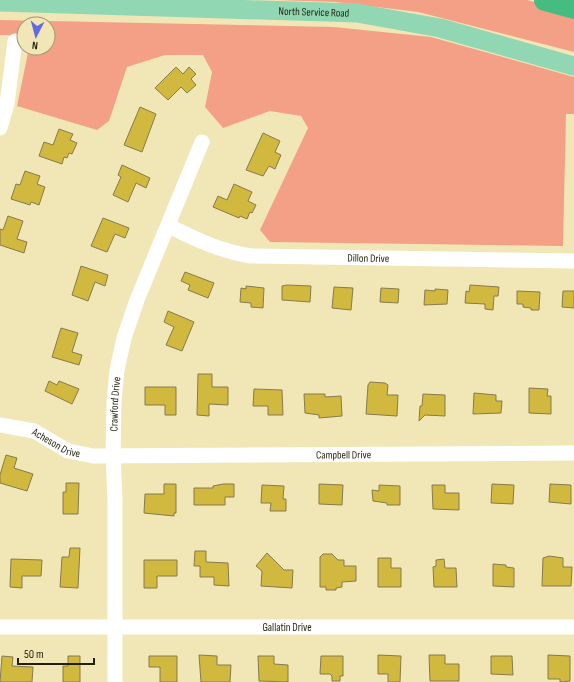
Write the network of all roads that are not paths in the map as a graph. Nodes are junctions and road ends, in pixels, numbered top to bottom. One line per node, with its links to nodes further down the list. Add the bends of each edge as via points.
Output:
1 (545, 0): 3 (highway)
2 (0, 2): 5 (main road, North Service Road, via 357,13 440,28)
3 (574, 8)
4 (15, 41): 6 (street, via 7,104)
5 (574, 66)
6 (0, 128)
7 (202, 142): 8 (street, Crawford Drive)
8 (169, 226): 9 (street, Dillon Drive, via 228,253 251,256); 12 (street, Crawford Drive, via 137,300 124,338 117,370)
9 (574, 262)
10 (0, 424): 12 (street, Acheson Drive, via 34,431 68,451 93,456)
11 (574, 453): 12 (street, Campbell Drive)
12 (113, 455): 15 (street, Crawford Drive)
13 (574, 626): 15 (street, Gallatin Drive)
14 (0, 627): 15 (street, Gallatin Drive)
15 (116, 628): 16 (street, Crawford Drive)
16 (115, 682)

